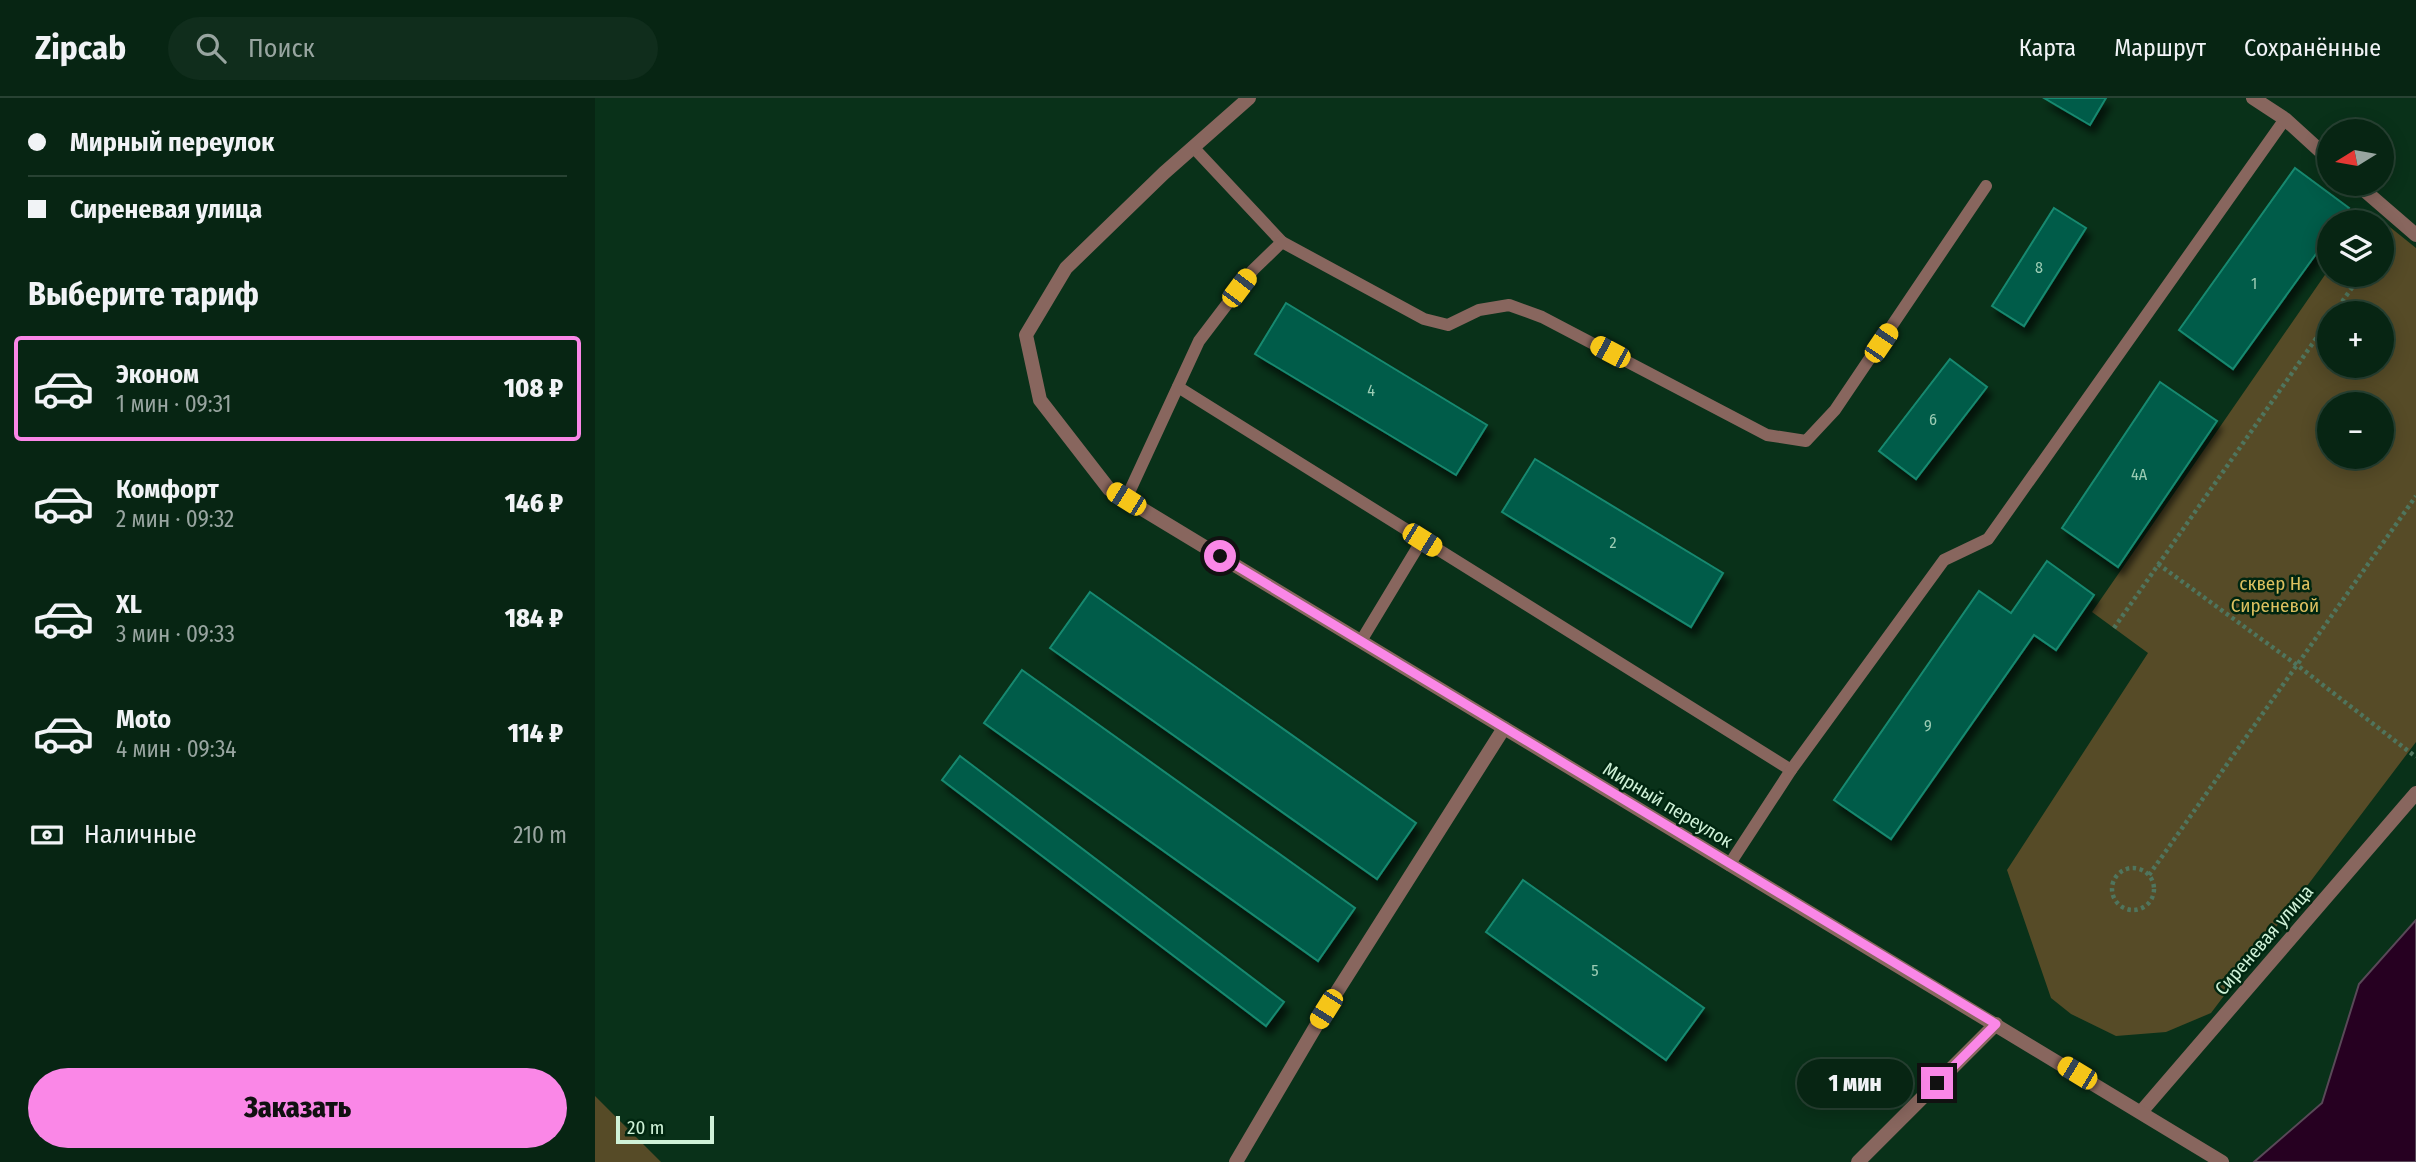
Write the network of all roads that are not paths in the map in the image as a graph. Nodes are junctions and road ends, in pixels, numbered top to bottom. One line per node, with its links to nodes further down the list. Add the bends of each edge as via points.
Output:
1 (1248, 98): 4 (street)
2 (2253, 98): 3 (street)
3 (2285, 119): 5 (street); 15 (lane, via 1988,539 1944,560)
4 (1193, 147): 9 (lane); 11 (street, Мирный переулок, via 1066,268 1026,335 1040,400 1109,489)
5 (2317, 148)
6 (1986, 186): 9 (lane, via 1835,410 1806,441 1767,435 1542,317 1509,305 1479,310 1448,325 1424,319)
7 (2371, 196): 8 (street)
8 (2416, 235)
9 (1282, 242): 10 (lane, via 1252,270 1199,341)
10 (1178, 387): 11 (lane); 12 (lane)
11 (1126, 499): 13 (street, Мирный переулок)
12 (1422, 540): 13 (lane); 15 (lane)
13 (1361, 641): 14 (street, Мирный переулок)
14 (1504, 728): 17 (street, Мирный переулок); 20 (street, via 1319,1020)
15 (1791, 770): 17 (lane)
16 (2416, 793): 19 (street, Сиреневая улица)
17 (1729, 865): 18 (street, Мирный переулок)
18 (1996, 1024): 19 (street, Мирный переулок); 21 (street)
19 (2141, 1112): 22 (street, Мирный переулок)
20 (1236, 1162)
21 (1858, 1162)
22 (2223, 1162)

